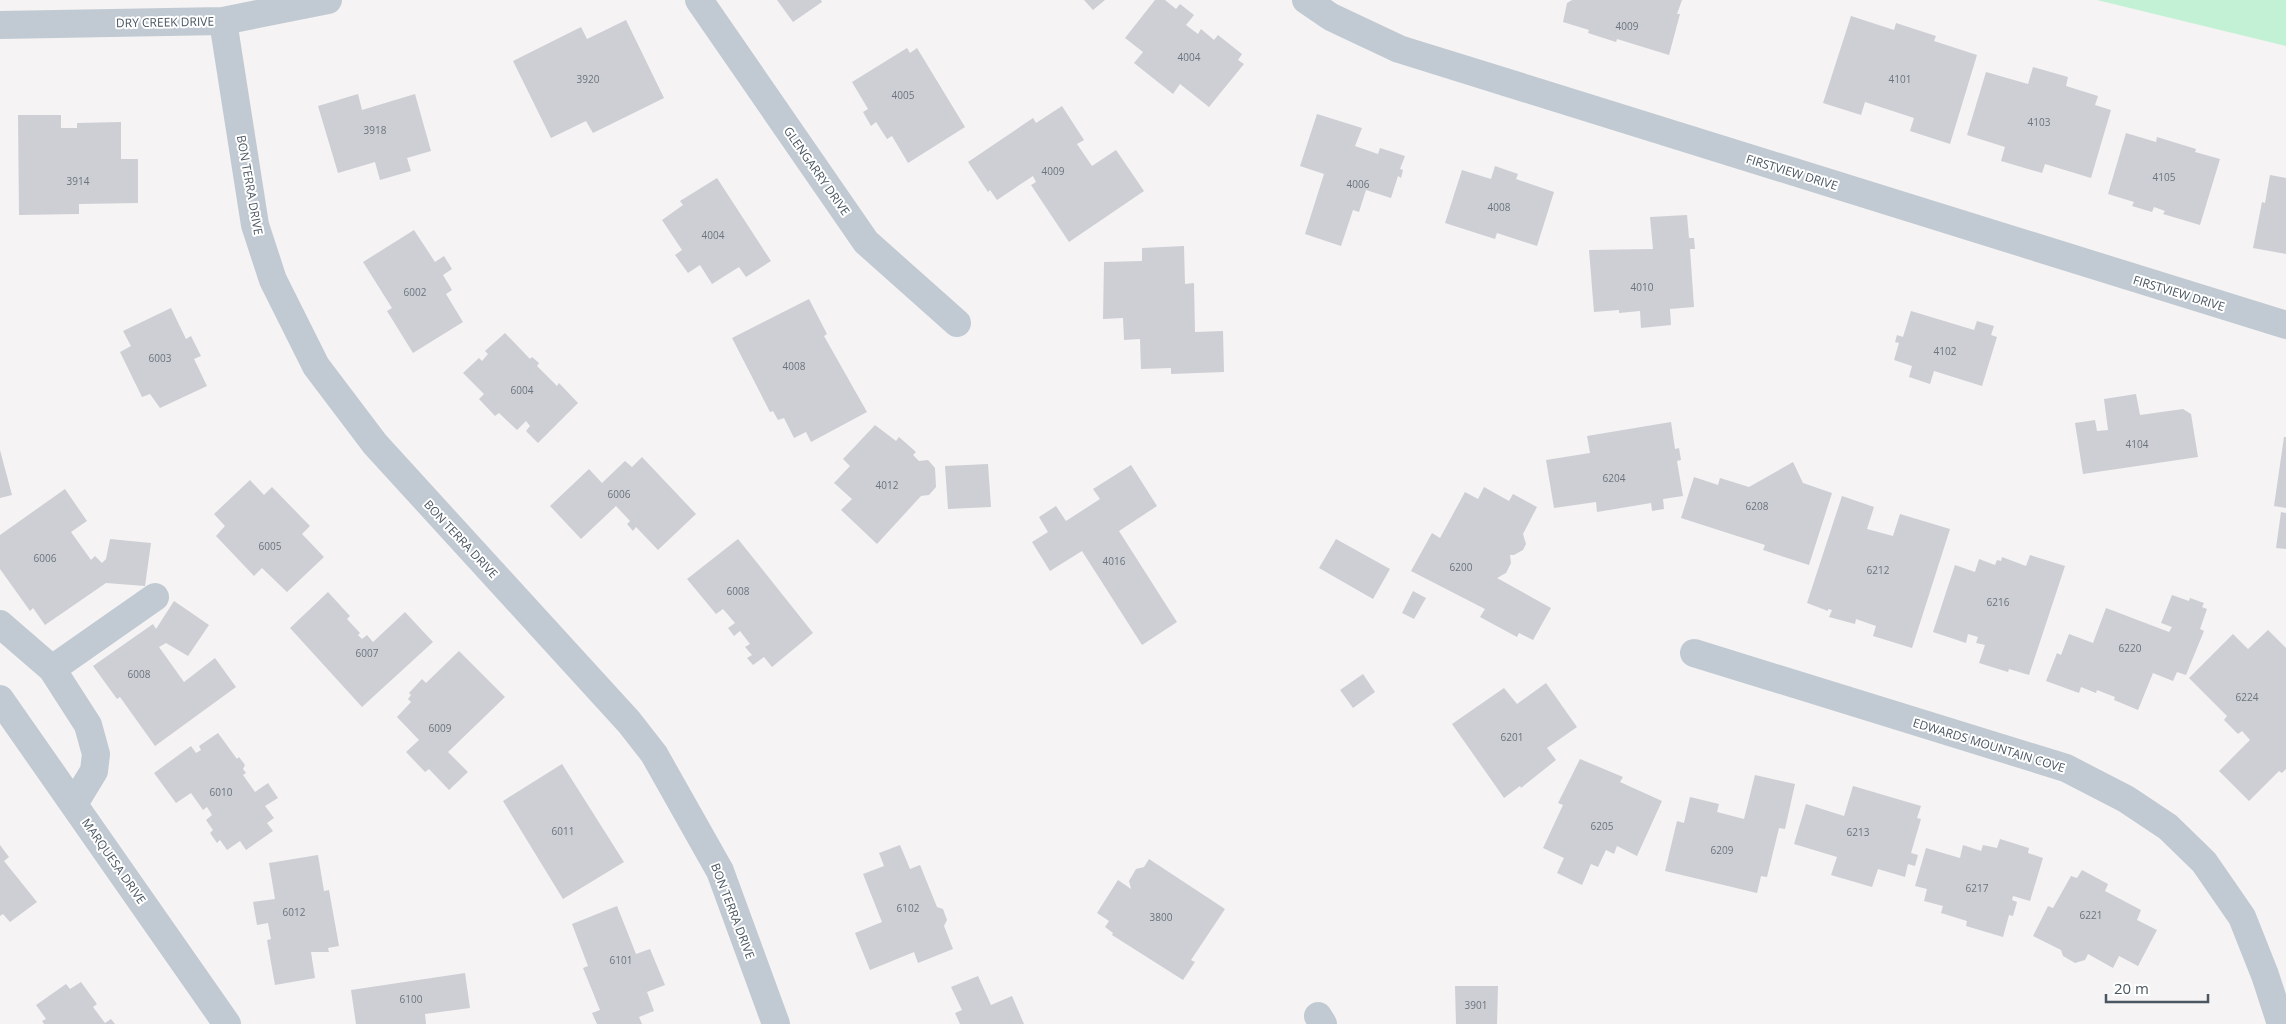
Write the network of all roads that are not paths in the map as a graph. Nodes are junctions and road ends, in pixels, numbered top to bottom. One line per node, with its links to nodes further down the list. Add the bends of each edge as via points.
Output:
1 (328, 0): 4 (street, DRY CREEK DRIVE)
2 (700, 0): 6 (street, GLENGARRY DRIVE, via 866,242)
3 (1306, 0): 7 (street, FIRSTVIEW DRIVE, via 1331,18 1399,49)
4 (223, 21): 5 (street, DRY CREEK DRIVE); 15 (street, BON TERRA DRIVE, via 255,225 273,280 316,366 375,444 629,722 654,754 720,871)
5 (0, 25)
6 (957, 324)
7 (2286, 325)
8 (155, 597): 11 (street)
9 (0, 624): 11 (street)
10 (1694, 653): 16 (street, EDWARDS MOUNTAIN COVE, via 2066,768 2126,799 2168,827 2204,862 2242,918)
11 (52, 669): 13 (street, via 88,725 96,754 94,771)
12 (0, 699): 13 (street, MARQUESA DRIVE)
13 (74, 804): 14 (street, MARQUESA DRIVE)
14 (227, 1024)
15 (776, 1024)
16 (2281, 1024)

